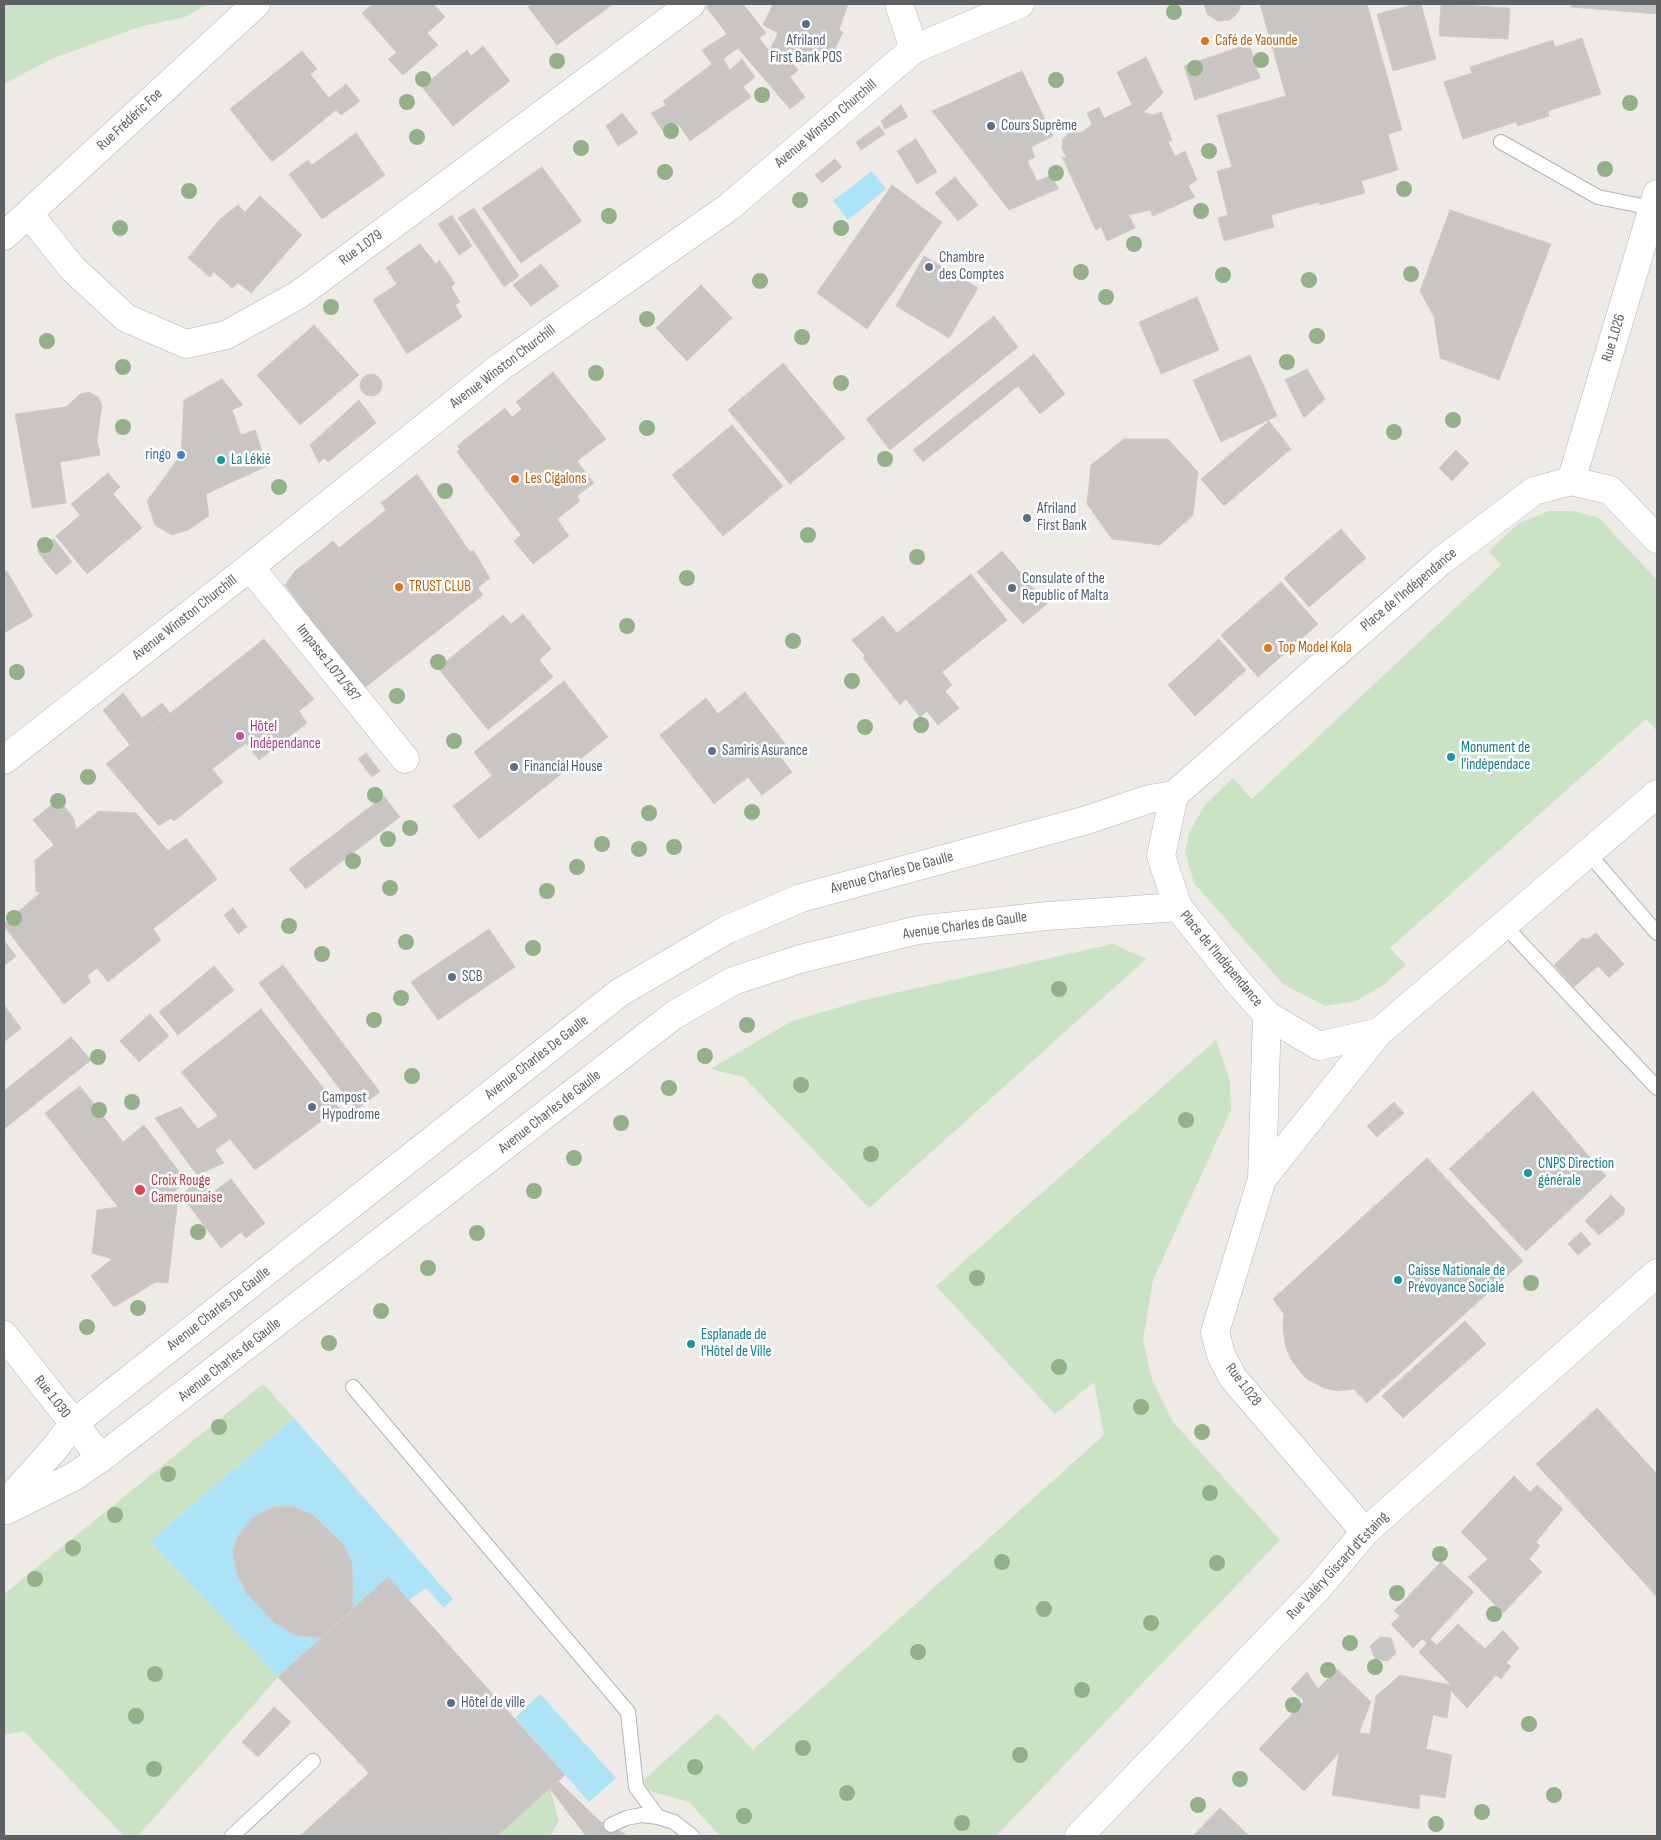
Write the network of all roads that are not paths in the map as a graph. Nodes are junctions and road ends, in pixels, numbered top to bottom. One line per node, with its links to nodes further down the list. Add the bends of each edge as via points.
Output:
1 (256, 4): 8 (street, Rue Frédéric Foe)
2 (691, 4): 8 (street, Rue 1.079, via 298,295 226,336 186,344 126,318 73,270)
3 (898, 4): 5 (street)
4 (1020, 4): 5 (street, Avenue Winston Churchill)
5 (914, 49): 12 (street, Avenue Winston Churchill, via 729,207 499,368)
6 (1501, 142): 7 (lane, via 1598,197)
7 (1655, 201): 10 (street, Rue 1.026)
8 (29, 214): 9 (street, Rue Frédéric Foe)
9 (4, 236)
10 (1571, 481): 11 (street, Place de l'Indépendance, via 1610,490); 16 (street, Place de l'Indépendance, via 1534,491 1441,561)
11 (1657, 539)
12 (250, 567): 13 (street, Avenue Winston Churchill); 14 (street, Impasse 1.071/587)
13 (4, 760)
14 (405, 760)
15 (1657, 794): 17 (street, Place de l'Indépendance)
16 (1174, 795): 18 (street, Place de l'Indépendance, via 1161,856); 28 (street, Avenue Charles De Gaulle, via 1149,799 1087,820 801,898 726,930 619,993)
17 (1588, 853): 19 (street, Place de l'Indépendance); 20 (lane)
18 (1178, 907): 21 (street, Place de l'Indépendance); 29 (street, Avenue Charles de Gaulle, via 1047,916 918,930 800,959 733,981 674,1015)
19 (1504, 925): 22 (street, Place de l'Indépendance); 23 (lane)
20 (1657, 933)
21 (1267, 1015): 22 (street, Place de l'Indépendance, via 1319,1046); 24 (street, Rue 1.028)
22 (1379, 1032): 24 (street, Rue 1.028)
23 (1657, 1088)
24 (1262, 1180): 32 (street, Rue 1.028, via 1215,1332 1221,1355 1233,1378)
25 (1657, 1273): 32 (street, Rue Valéry Giscard d'Estaing)
26 (4, 1335): 28 (street, Rue 1.030)
27 (354, 1387): 34 (lane, via 628,1712 636,1787)
28 (73, 1424): 29 (street, Rue 1.030); 30 (street, Avenue Charles De Gaulle)
29 (101, 1458): 31 (street, Avenue Charles de Gaulle, via 73,1477)
30 (4, 1506)
31 (4, 1512)
32 (1365, 1532): 38 (street, Rue Valéry Giscard d'Estaing, via 1318,1588)
33 (313, 1761): 36 (lane)
34 (658, 1817): 35 (lane, via 634,1816); 37 (lane, via 674,1822)
35 (611, 1825)
36 (232, 1836)
37 (692, 1836)
38 (1080, 1836)

